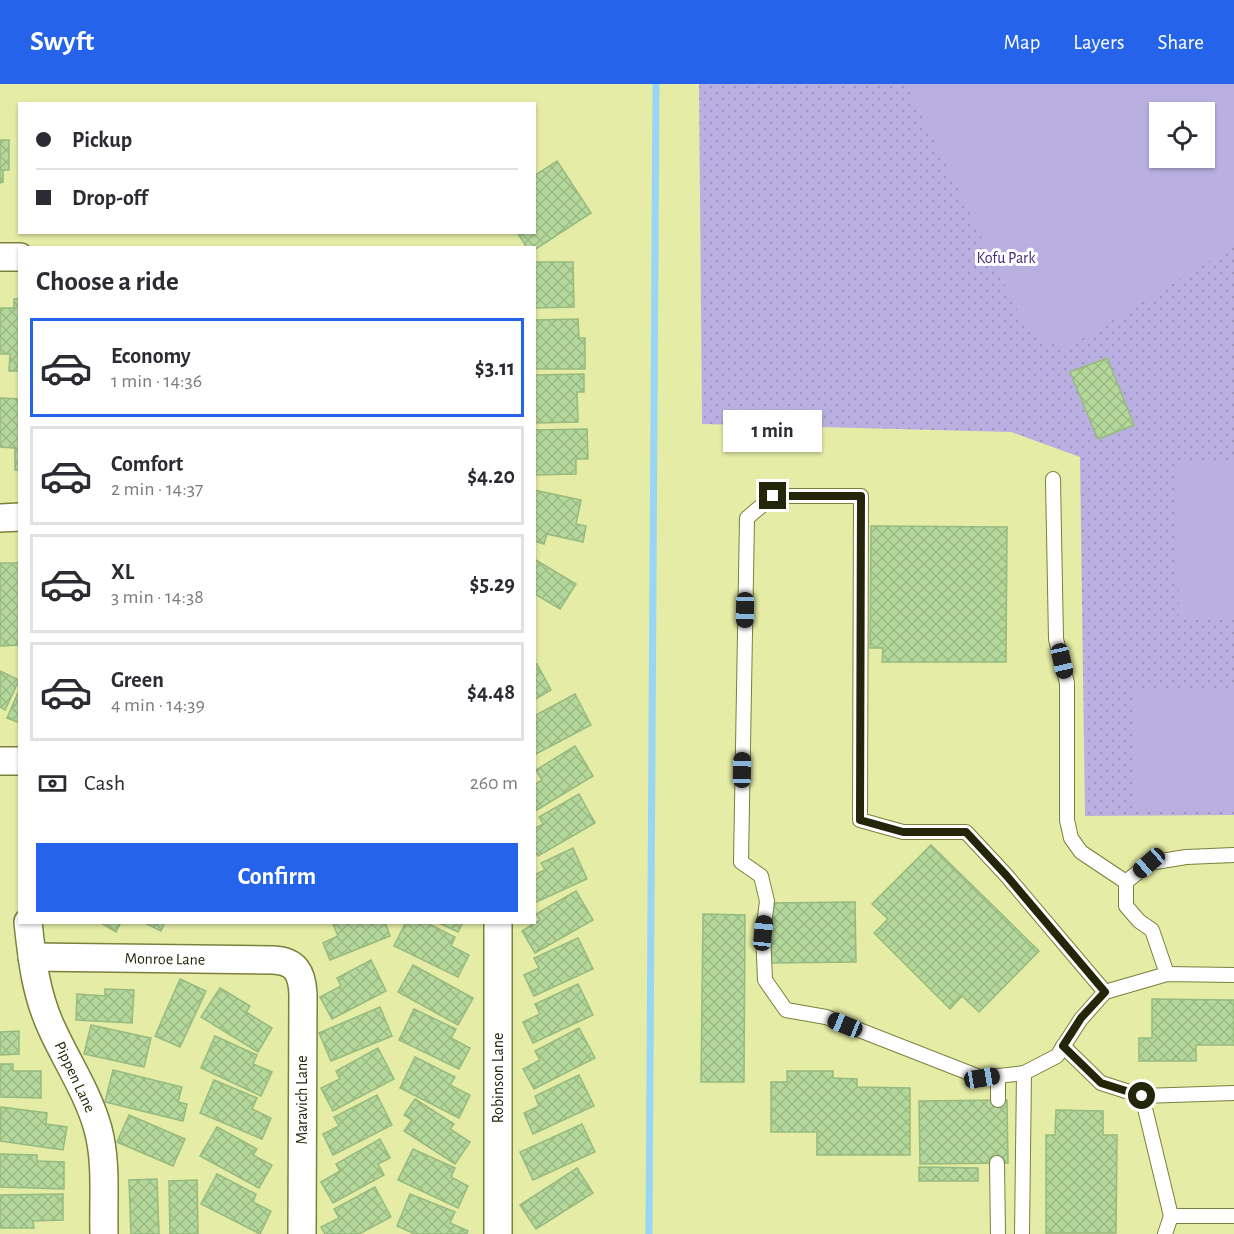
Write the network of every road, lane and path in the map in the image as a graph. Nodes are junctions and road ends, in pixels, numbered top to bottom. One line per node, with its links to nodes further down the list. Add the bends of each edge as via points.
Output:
1 (0, 257): 2 (street)
2 (18, 257)
3 (1053, 479): 9 (lane, via 1056,639 1067,683 1067,820 1071,838 1081,852)
4 (0, 518): 5 (street)
5 (18, 518)
6 (0, 761): 7 (street)
7 (18, 761)
8 (1234, 855): 9 (lane, via 1149,863)
9 (1126, 882): 14 (lane, via 1126,906 1152,930)
10 (28, 924): 12 (street, Pippen Lane)
11 (498, 924): 28 (street, Robinson Lane)
12 (32, 957): 13 (street, Monroe Lane, via 283,960); 26 (street, Pippen Lane, via 51,1028 87,1096 98,1129)
13 (296, 969): 27 (street, Maravich Lane, via 303,994)
14 (1167, 974): 15 (lane); 16 (lane)
15 (1234, 975)
16 (1105, 992): 17 (lane); 19 (lane, via 966,832 903,832 860,820 861,496 773,496 747,518 741,850 741,862 761,876 767,901 763,933 765,980 786,1010 826,1017 982,1078)
17 (1063, 1046): 18 (lane, via 1057,1056); 21 (lane, via 1101,1083)
18 (1024, 1073): 19 (lane); 30 (lane)
19 (999, 1076): 22 (lane)
20 (1234, 1093): 21 (lane)
21 (1142, 1096): 24 (lane)
22 (998, 1100)
23 (997, 1163): 29 (lane)
24 (1171, 1216): 25 (lane); 31 (lane)
25 (1234, 1216)
26 (104, 1234)
27 (302, 1234)
28 (498, 1234)
29 (998, 1234)
30 (1022, 1234)
31 (1165, 1234)

